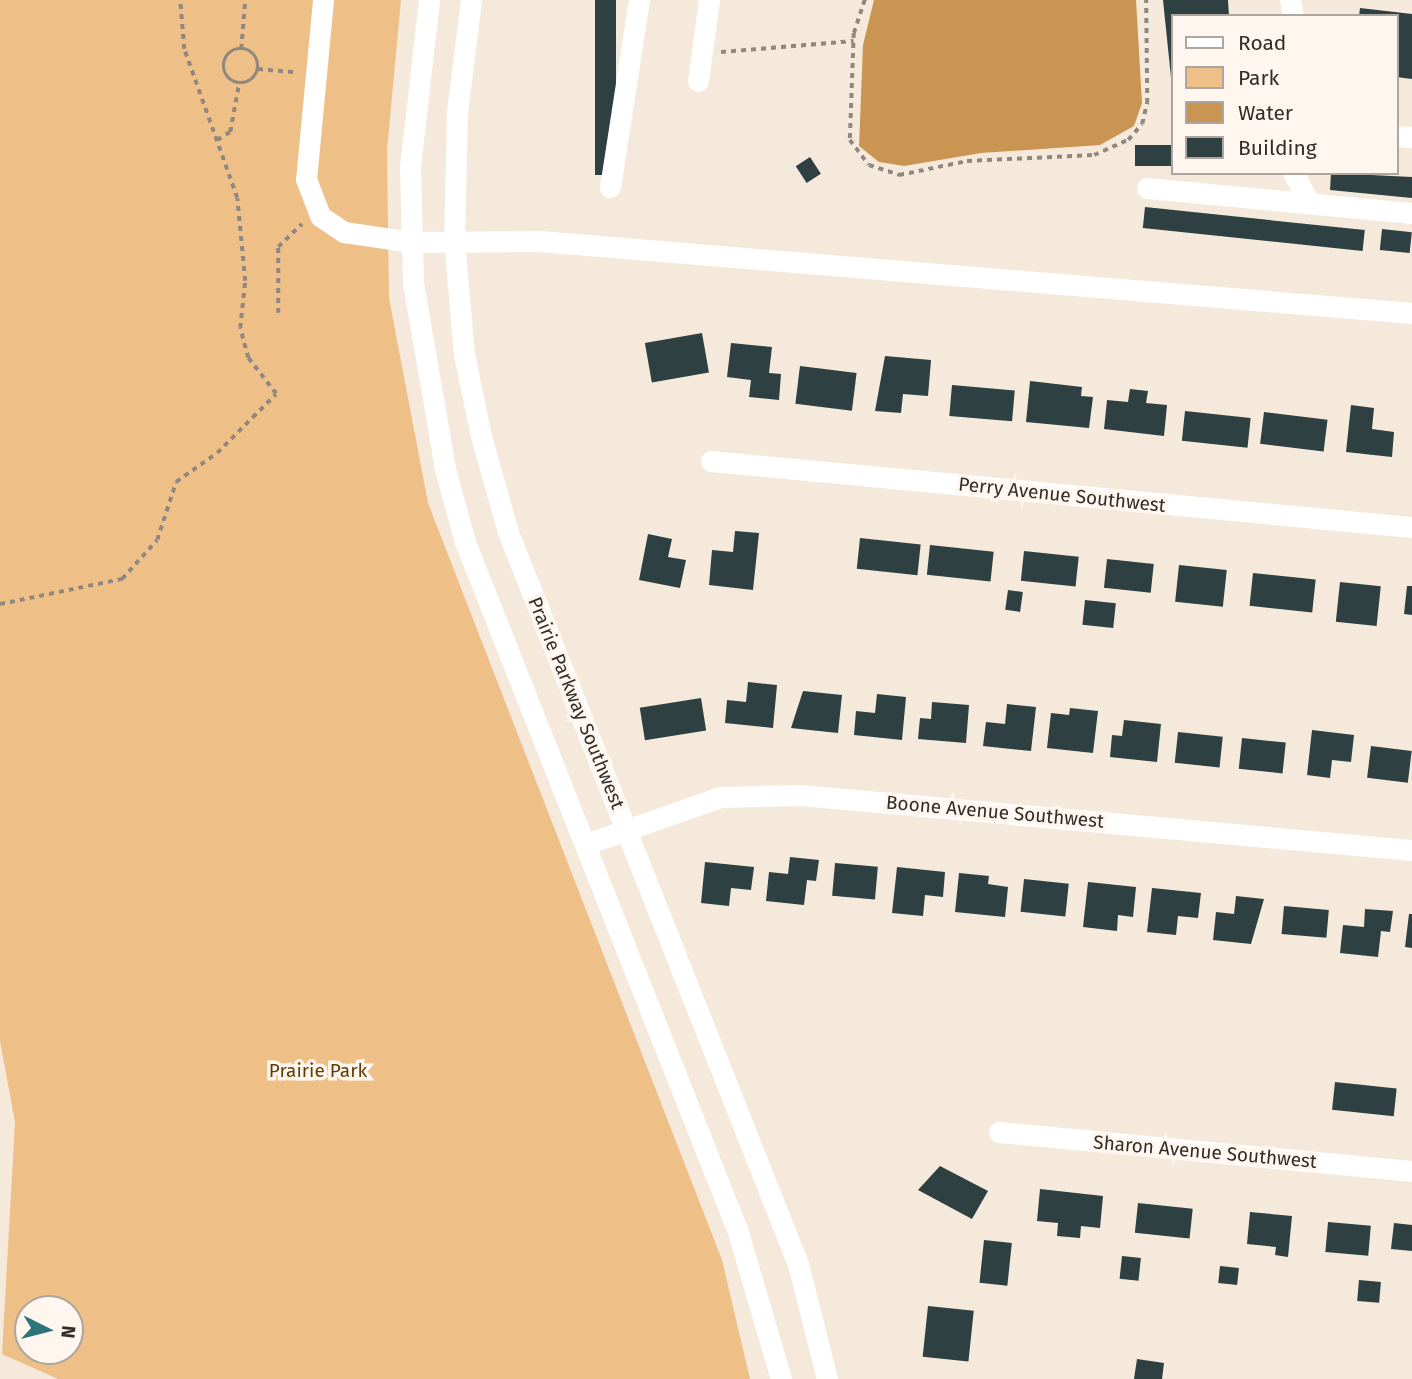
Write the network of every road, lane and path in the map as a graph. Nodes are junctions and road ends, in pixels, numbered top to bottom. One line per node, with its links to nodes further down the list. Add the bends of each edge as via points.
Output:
1 (180, 0): 17 (path, via 184,49)
2 (245, 0): 11 (path)
3 (323, 0): 14 (street)
4 (429, 0): 25 (street, via 410,166)
5 (471, 0): 24 (street, Prairie Parkway Southwest, via 457,112)
6 (639, 0): 19 (street)
7 (709, 0): 12 (street)
8 (865, 0): 10 (path)
9 (1146, 0): 10 (path, via 1142,124 1128,140 1094,155 967,161 899,175 869,165 850,140)
10 (854, 41): 12 (path, via 814,49)
11 (241, 49): 13 (path, via 254,54); 16 (path, via 224,64 226,75)
12 (703, 51): 15 (street)
13 (258, 69): 14 (path); 16 (path, via 252,80)
14 (315, 73): 23 (street, via 306,179)
15 (698, 81)
16 (239, 83): 17 (path, via 230,132)
17 (217, 140): 30 (path, via 242,233 240,328 248,358 276,394 217,453 176,482 157,540 138,566 104,585)
18 (1294, 175): 21 (street)
19 (610, 187)
20 (1147, 188): 21 (street)
21 (1308, 202): 22 (street)
22 (1412, 213)
23 (320, 216): 25 (street, via 344,232); 26 (path, via 290,228 278,247)
24 (454, 240): 25 (street); 27 (street, via 539,241); 31 (street, Prairie Parkway Southwest, via 464,354 484,448 509,532)
25 (412, 242): 32 (street, via 428,398 465,542)
26 (278, 313)
27 (1412, 313)
28 (711, 461): 29 (street, Perry Avenue Southwest)
29 (1412, 527)
30 (0, 604)
31 (625, 826): 32 (street, Boone Avenue Southwest); 33 (street, Boone Avenue Southwest, via 720,797 800,795); 37 (street, Prairie Parkway Southwest, via 799,1264)
32 (586, 844): 36 (street, via 738,1232)
33 (1412, 850)
34 (999, 1132): 35 (street, Sharon Avenue Southwest)
35 (1412, 1171)
36 (781, 1379)
37 (827, 1379)

